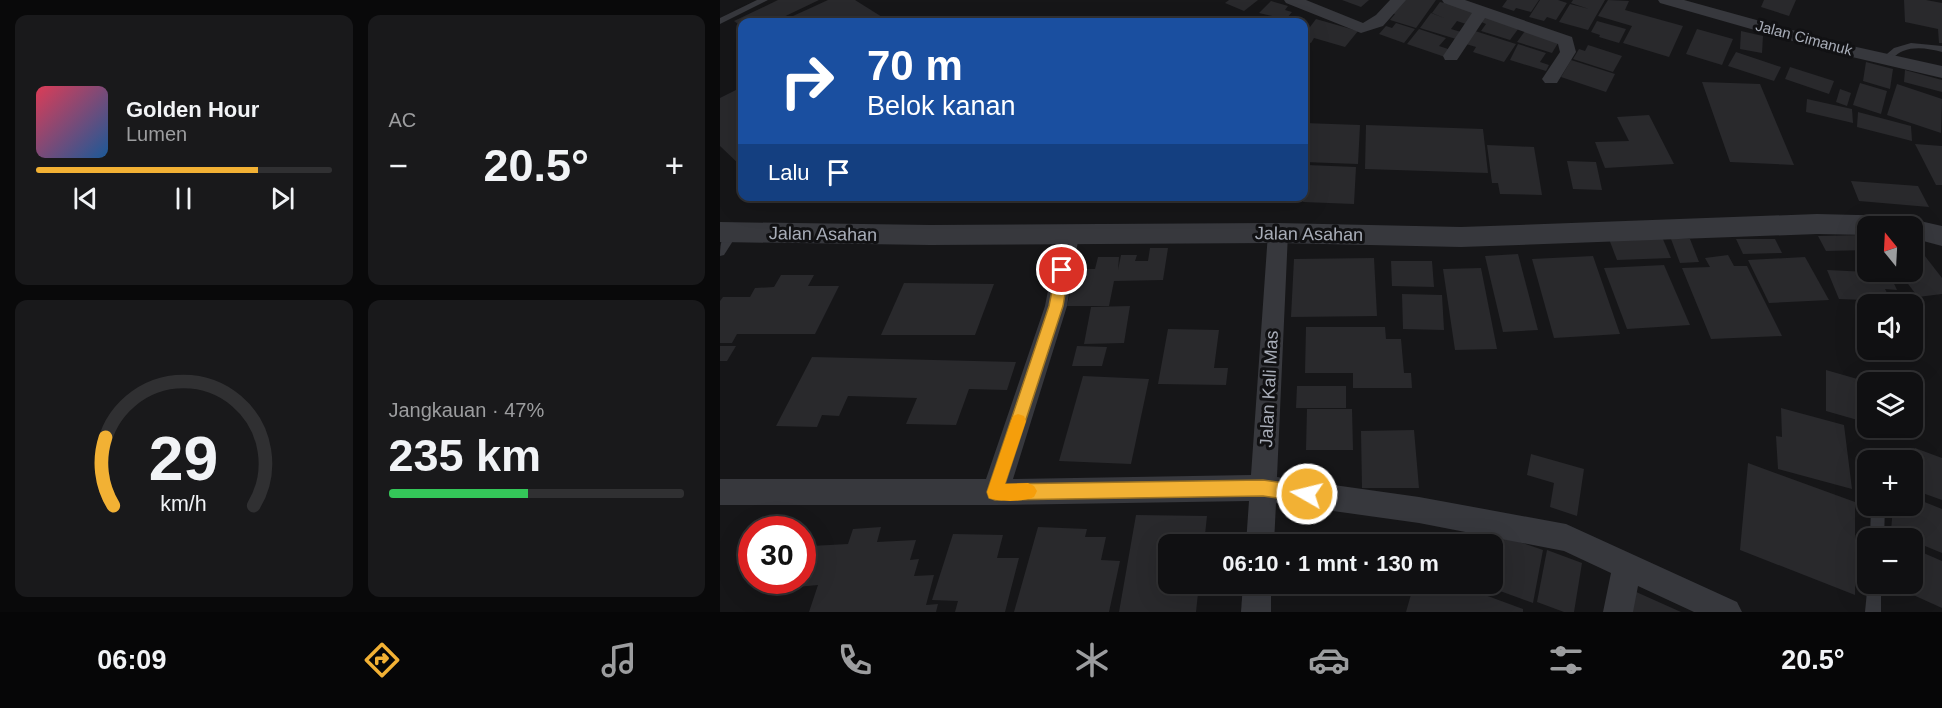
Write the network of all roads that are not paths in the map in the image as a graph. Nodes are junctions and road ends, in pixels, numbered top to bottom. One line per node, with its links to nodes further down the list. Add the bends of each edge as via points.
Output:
1 (765, 0): 7 (lane)
2 (1292, 0): 3 (street, via 1361,28 1374,27)
3 (1398, 0)
4 (1450, 0): 6 (street)
5 (1666, 0): 10 (street, Jalan Cimanuk)
6 (1482, 11): 9 (street); 12 (street, via 1566,41 1568,52)
7 (720, 21)
8 (1942, 49): 10 (lane, via 1899,48)
9 (1451, 56)
10 (1886, 59): 11 (street, Jalan Cimanuk)
11 (1942, 72)
12 (1551, 79)
13 (1857, 225): 15 (street, Jalan Asahan, via 1461,237)
14 (1923, 231): 17 (street)
15 (1278, 233): 16 (street, Jalan Asahan); 19 (street, Jalan Kali Mas)
16 (1069, 235): 18 (street, Jalan Asahan); 21 (street, via 1056,306)
17 (1942, 236)
18 (724, 239)
19 (1263, 488): 21 (street); 22 (street, Jalan Kali Mas); 23 (street, via 1419,510 1566,538)
20 (720, 492): 21 (street)
21 (995, 492)
22 (1261, 534)
23 (1627, 566): 27 (street); 28 (street)
24 (1257, 594): 26 (street)
25 (1874, 594): 29 (lane)
26 (1256, 612)
27 (1618, 612)
28 (1727, 612)
29 (1873, 612)

